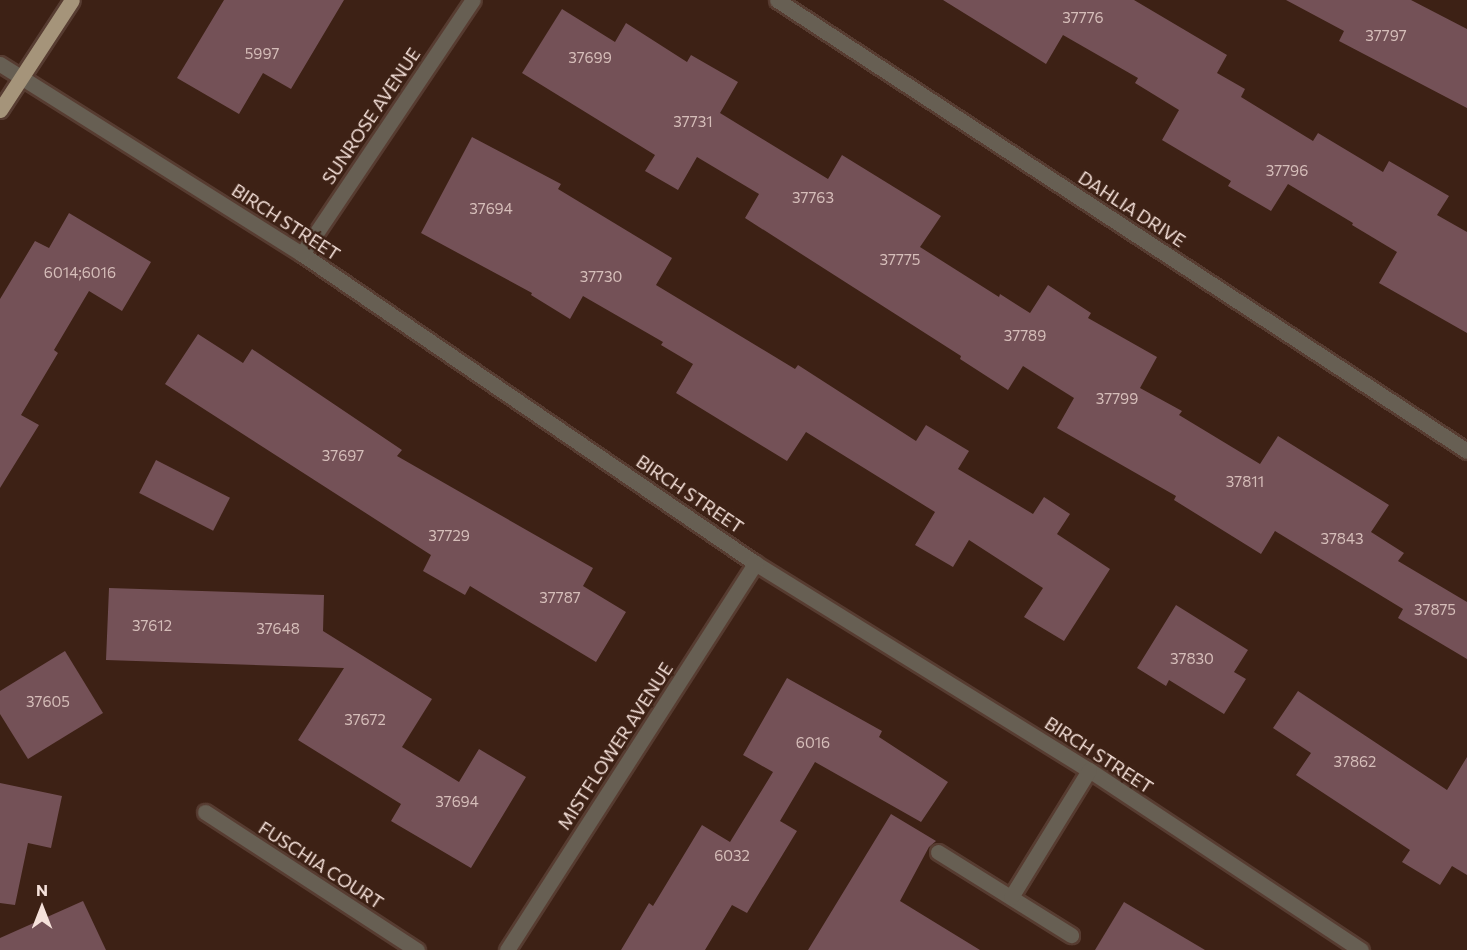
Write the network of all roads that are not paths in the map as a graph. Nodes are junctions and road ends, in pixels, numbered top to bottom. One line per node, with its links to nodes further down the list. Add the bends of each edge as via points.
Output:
1 (72, 0): 5 (main road)
2 (472, 0): 7 (street, SUNROSE AVENUE)
3 (777, 0): 8 (street, DAHLIA DRIVE)
4 (0, 64): 5 (street, BIRCH STREET)
5 (21, 78): 6 (main road); 7 (street, BIRCH STREET)
6 (0, 110)
7 (302, 254): 9 (street, BIRCH STREET)
8 (1467, 451)
9 (755, 563): 10 (street, BIRCH STREET); 16 (street, MISTFLOWER AVENUE)
10 (1089, 770): 13 (street); 17 (street, BIRCH STREET)
11 (205, 812): 15 (street, FUSCHIA COURT)
12 (938, 852): 13 (street)
13 (1011, 897): 14 (street)
14 (1071, 935)
15 (417, 950)
16 (507, 950)
17 (1361, 950)

